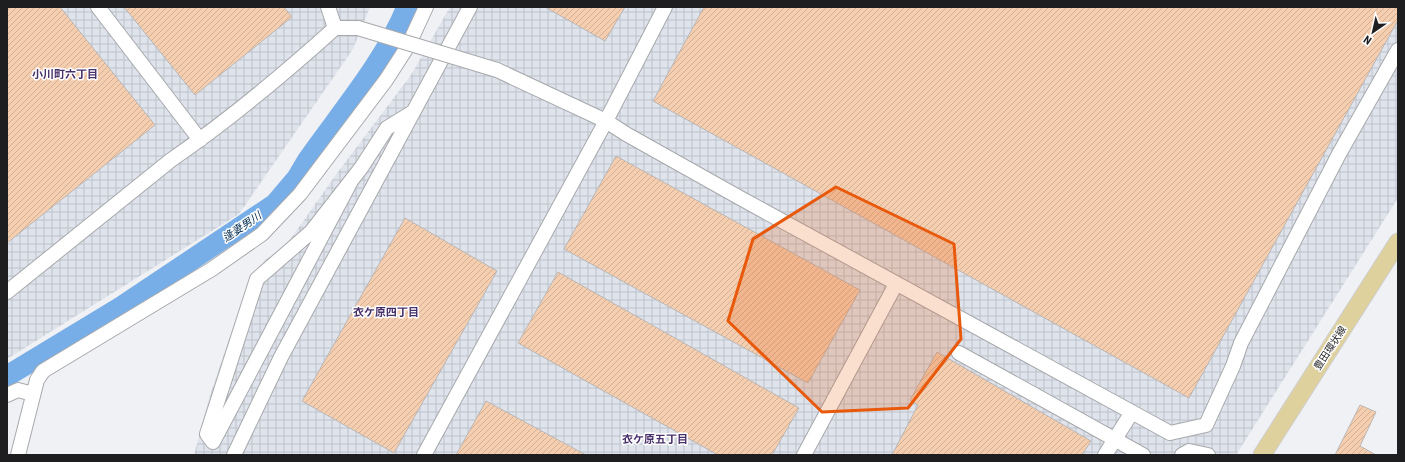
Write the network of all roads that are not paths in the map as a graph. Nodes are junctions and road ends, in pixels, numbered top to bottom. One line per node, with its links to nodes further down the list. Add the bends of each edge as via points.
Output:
1 (98, 7): 10 (street)
2 (328, 7): 6 (street)
3 (426, 7): 16 (street, via 394,69 300,194 278,219 236,254 43,371)
4 (470, 7): 8 (street)
5 (665, 7): 9 (street)
6 (335, 28): 9 (street, bridge, via 358,28 497,70); 10 (street, via 302,58)
7 (1398, 50): 18 (street, via 1339,154 1248,329 1206,425 1170,433)
8 (413, 112): 11 (street, via 387,128); 22 (street, via 280,357)
9 (606, 121): 13 (street, via 639,142); 23 (street)
10 (200, 140): 14 (street, via 171,160)
11 (351, 181): 20 (street); 20 (street, via 311,232 257,279 207,434)
12 (1398, 242): 29 (main road, 豊田環状線)
13 (896, 284): 18 (street); 24 (street)
14 (7, 292)
15 (959, 353): 19 (street)
16 (33, 394): 17 (street, via 18,390); 21 (street)
17 (7, 395)
18 (1132, 412): 19 (street)
19 (1113, 440): 25 (street); 26 (street)
20 (211, 449)
21 (18, 455)
22 (234, 455)
23 (424, 455)
24 (804, 455)
25 (1104, 455)
26 (1143, 455)
27 (1182, 455): 28 (street, via 1189,451)
28 (1208, 455)
29 (1262, 455)

